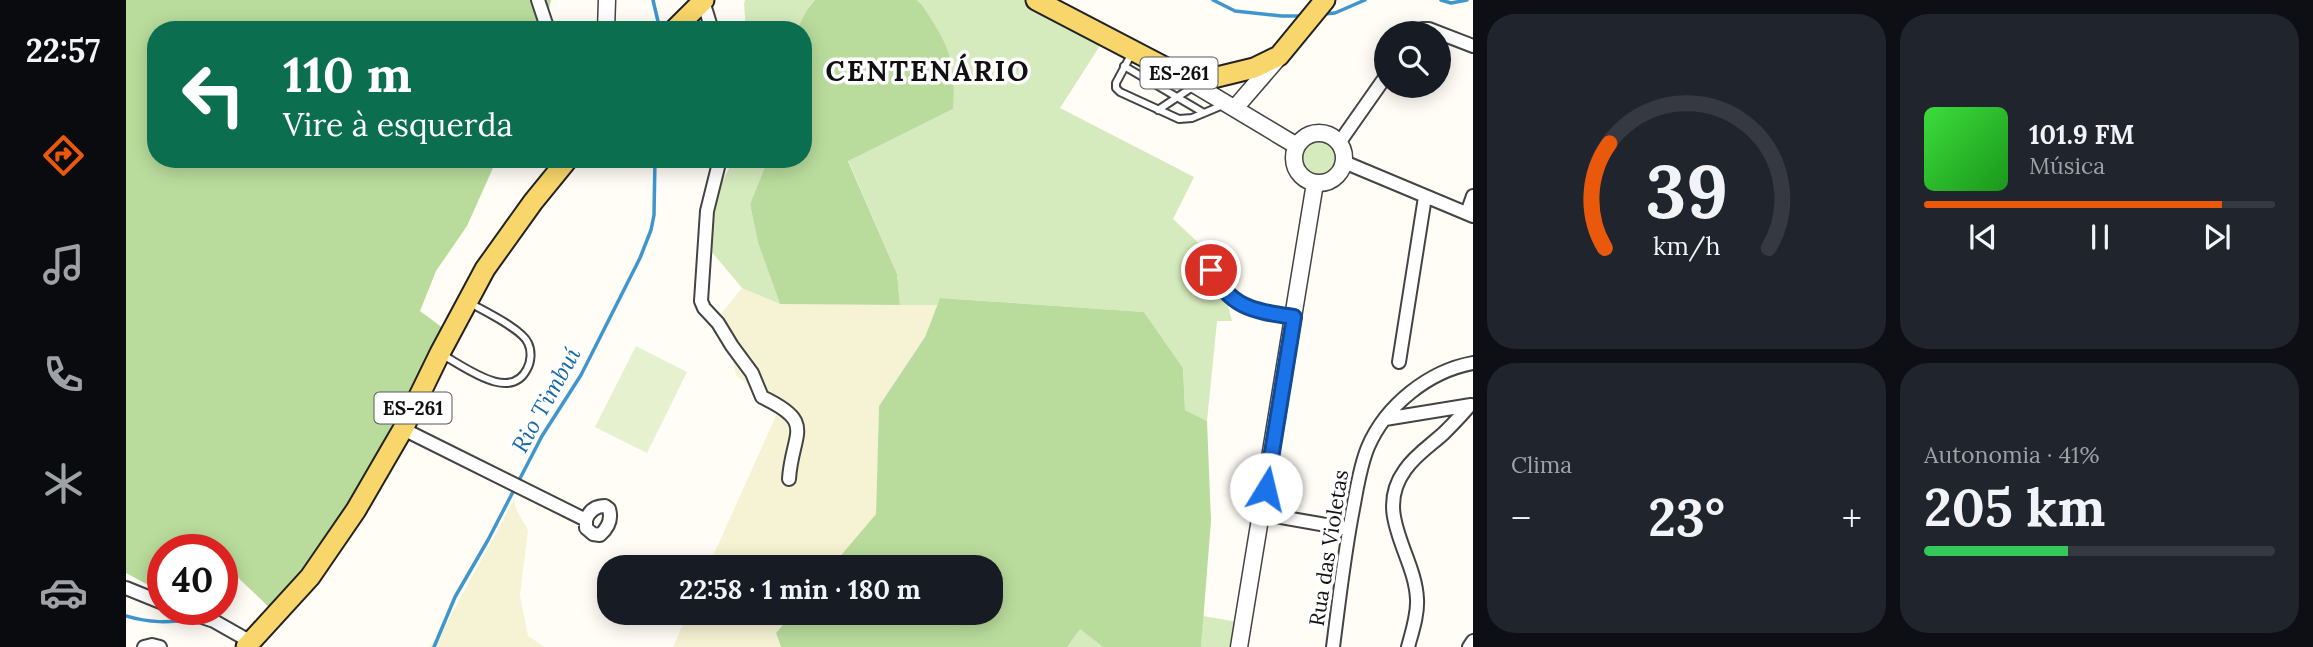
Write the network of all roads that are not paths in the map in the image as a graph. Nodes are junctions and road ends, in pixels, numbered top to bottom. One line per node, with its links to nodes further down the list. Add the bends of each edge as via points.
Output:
1 (538, 0): 6 (street)
2 (607, 0): 7 (street)
3 (704, 0): 8 (main road); 9 (street)
4 (1036, 0): 13 (main road, ES-261)
5 (1323, 2): 12 (main road, ES-261)
6 (545, 21)
7 (606, 21)
8 (683, 21)
9 (710, 21)
10 (1451, 38): 11 (street)
11 (1473, 46)
12 (1279, 55): 14 (main road, ES-261, via 1254,68 1213,78); 18 (street)
13 (1129, 58): 14 (main road, ES-261); 17 (lane); 19 (lane, via 1116,89)
14 (1172, 71): 15 (street)
15 (1195, 85): 17 (lane); 18 (street)
16 (1374, 93): 21 (street)
17 (1178, 96): 19 (lane); 20 (lane)
18 (1231, 106): 20 (lane); 22 (street)
19 (1158, 110): 20 (lane, via 1186,120)
20 (1205, 113)
21 (1339, 143): 22 (street, via 1322,133 1303,138); 23 (street)
22 (1297, 146): 26 (street, via 1294,165 1299,174)
23 (1344, 162): 26 (street, via 1334,178); 27 (street)
24 (561, 168): 31 (main road, ES-261, via 485,269)
25 (718, 168): 39 (street, via 707,211 704,309 752,373 762,397 786,410 797,424)
26 (1315, 183): 32 (street)
27 (1425, 197): 29 (street); 34 (street)
28 (1473, 197): 29 (street)
29 (1470, 215)
30 (1211, 270): 32 (street, via 1234,301)
31 (468, 301): 33 (main road, ES-261); 33 (lane, via 521,334 531,354 529,366 523,377 504,385)
32 (1294, 317): 40 (street)
33 (440, 353): 38 (main road, ES-261)
34 (1399, 362)
35 (1473, 363): 37 (street, Rua das Violetas, via 1437,374 1410,392)
36 (1472, 405): 37 (street); 52 (street, via 1413,460 1392,497 1394,523 1417,598)
37 (1385, 419): 42 (street, Rua das Violetas, via 1360,471)
38 (403, 429): 41 (street); 47 (main road, ES-261, via 310,577)
39 (789, 480)
40 (1263, 514): 42 (street); 50 (street)
41 (586, 520)
42 (1349, 530): 51 (street, Rua das Violetas)
43 (126, 588): 44 (street)
44 (147, 597)
45 (220, 625): 47 (street)
46 (1473, 641): 53 (street)
47 (248, 644)
48 (144, 647): 49 (street)
49 (160, 647)
50 (1240, 647)
51 (1333, 647)
52 (1408, 647)
53 (1469, 647)

